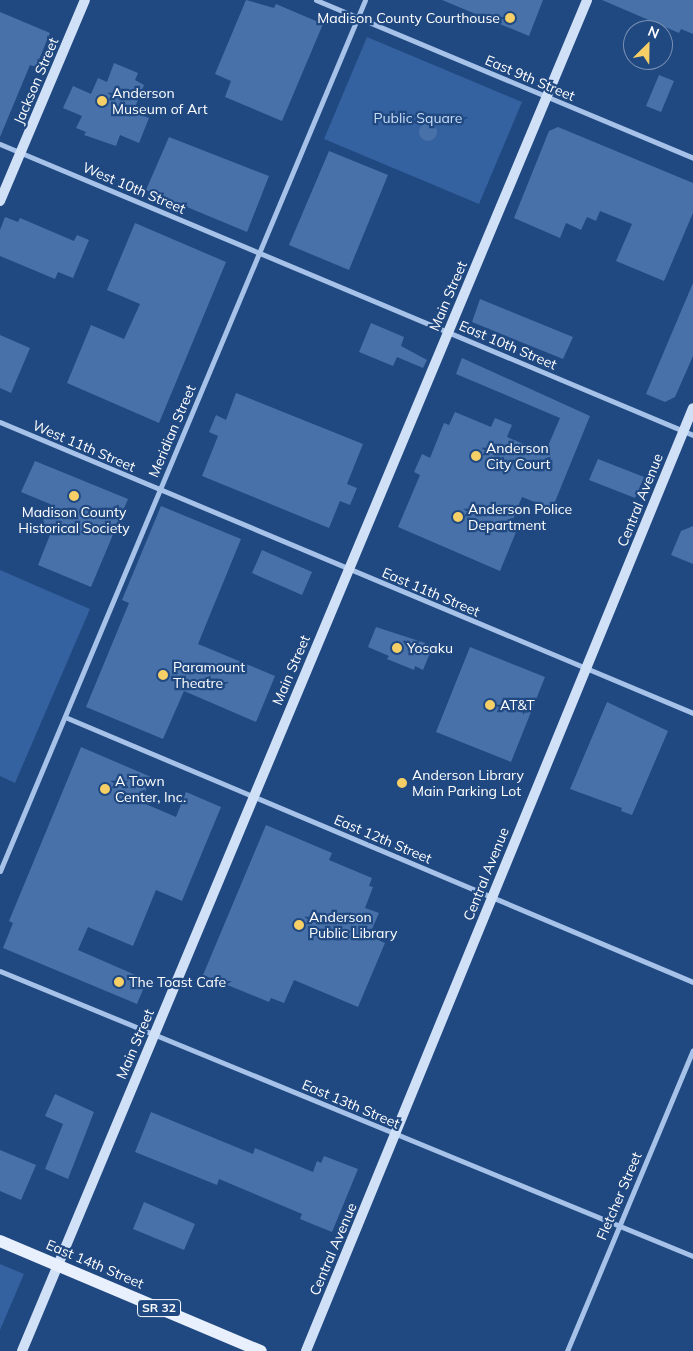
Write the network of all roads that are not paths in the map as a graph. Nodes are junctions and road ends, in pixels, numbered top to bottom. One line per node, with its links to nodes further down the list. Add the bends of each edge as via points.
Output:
1 (85, 0): 8 (street, Jackson Street)
2 (316, 0): 5 (street, East 9th Street)
3 (365, 0): 5 (street, Meridian Street)
4 (588, 0): 6 (street, Main Street)
5 (358, 18): 6 (street, East 9th Street); 11 (street, Meridian Street)
6 (547, 97): 9 (street, East 9th Street); 12 (street, Main Street)
7 (0, 144): 8 (street, West 10th Street)
8 (21, 152): 10 (street, Jackson Street); 11 (street, West 10th Street)
9 (693, 158)
10 (0, 201)
11 (259, 253): 12 (street, East 10th Street); 16 (street, Meridian Street)
12 (448, 332): 15 (street, East 10th Street); 17 (street, Main Street)
13 (693, 408): 15 (street, Central Avenue)
14 (0, 422): 16 (street, West 11th Street)
15 (688, 433): 18 (street, Central Avenue)
16 (160, 490): 17 (street, East 11th Street); 20 (street, Meridian Street)
17 (348, 569): 18 (street, East 11th Street); 21 (street, Main Street)
18 (586, 668): 19 (street, East 11th Street); 23 (street, Central Avenue)
19 (693, 713)
20 (65, 717): 21 (street, East 12th Street); 22 (street, Meridian Street)
21 (253, 797): 23 (street, East 12th Street); 26 (street, Main Street)
22 (0, 871)
23 (491, 897): 25 (street, East 12th Street); 28 (street, Central Avenue)
24 (0, 971): 26 (street, East 13th Street)
25 (693, 982)
26 (154, 1033): 28 (street, East 13th Street); 32 (street, Main Street)
27 (693, 1050): 29 (street, Fletcher Street)
28 (395, 1136): 29 (street, East 13th Street); 35 (street, Central Avenue)
29 (620, 1225): 31 (street, East 13th Street); 36 (street, Fletcher Street)
30 (0, 1240): 32 (main road, East 14th Street / SR 32)
31 (693, 1256)
32 (58, 1265): 33 (street, Main Street); 34 (main road, East 14th Street / SR 32)
33 (22, 1351)
34 (261, 1351)
35 (306, 1351)
36 (567, 1351)

